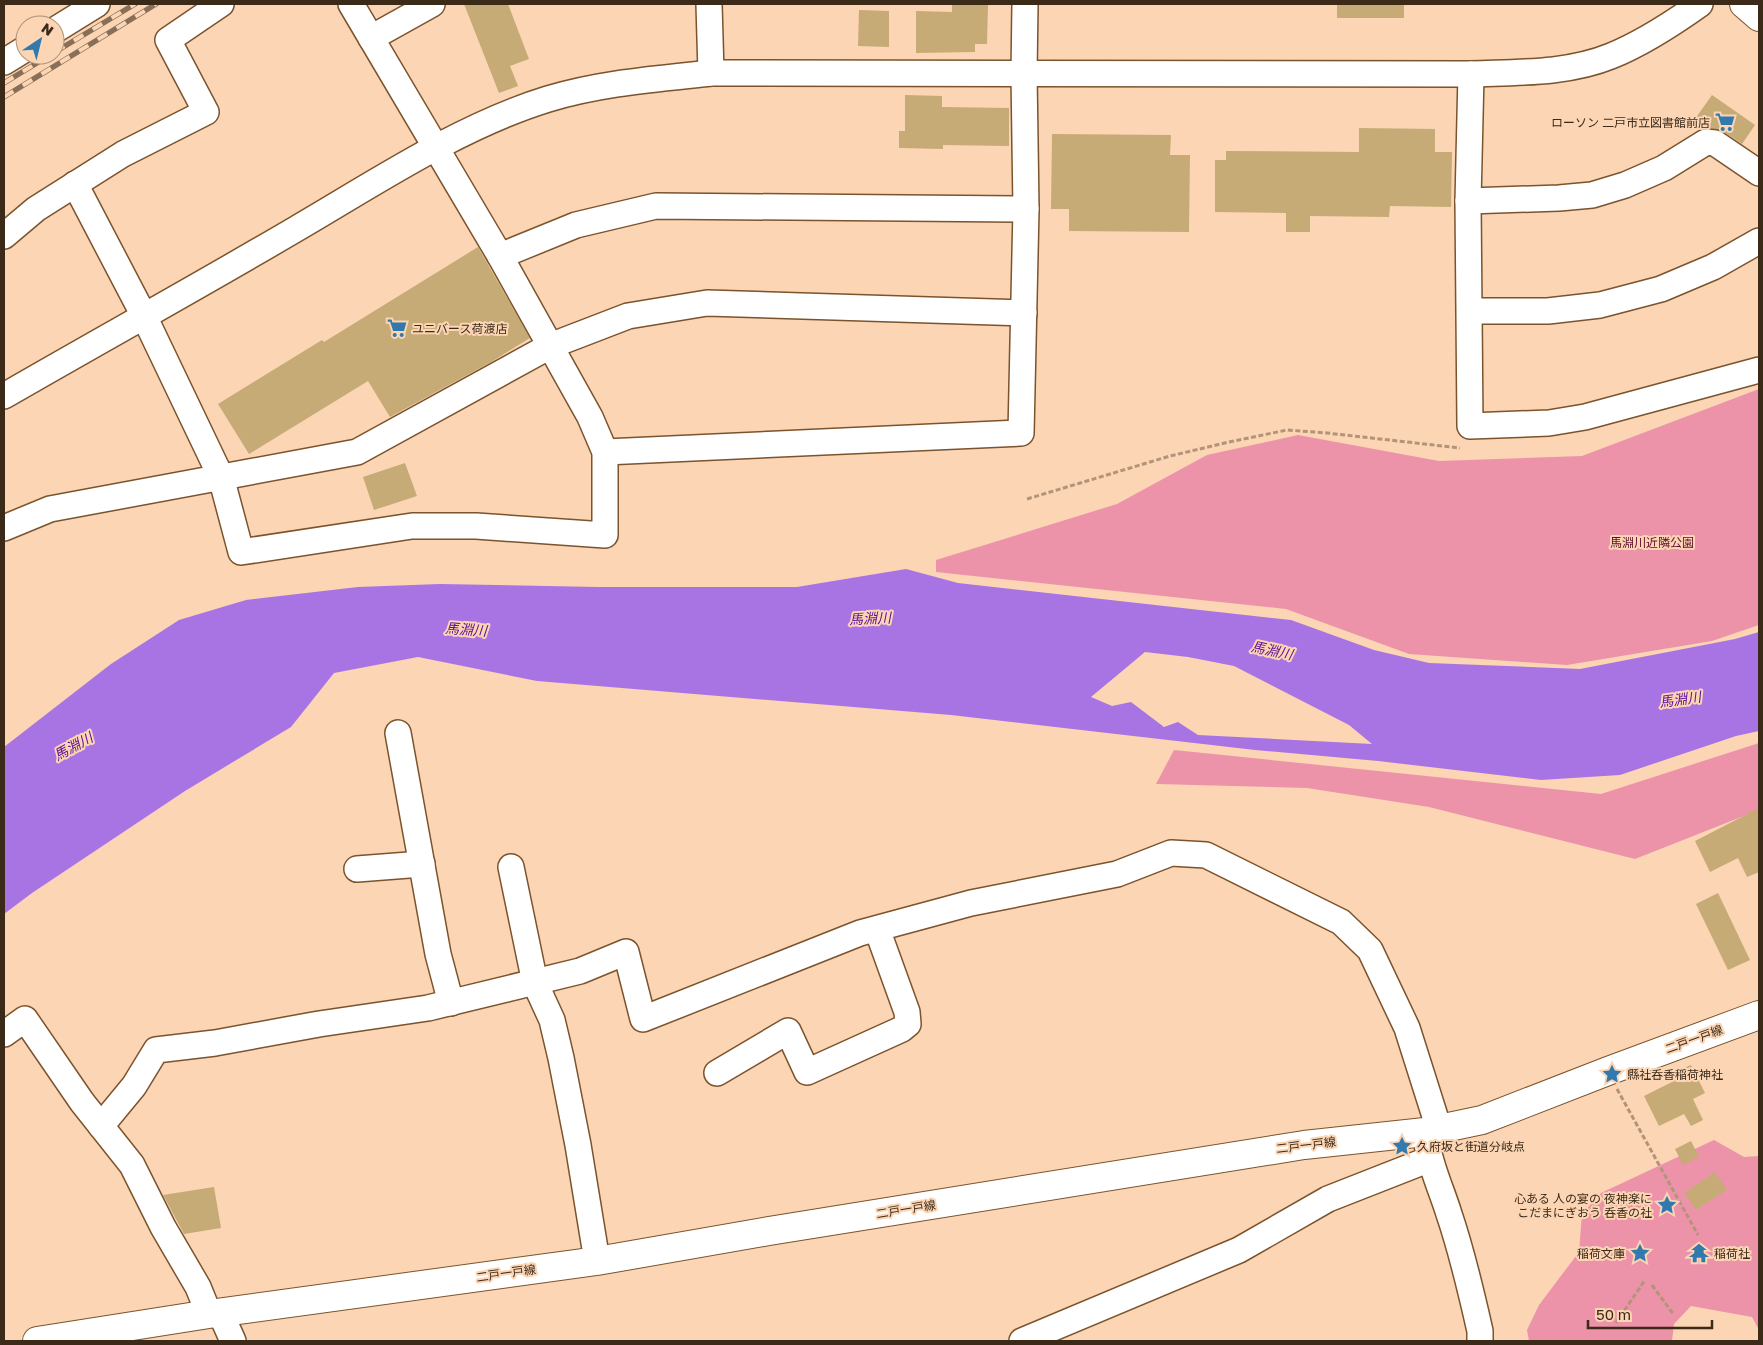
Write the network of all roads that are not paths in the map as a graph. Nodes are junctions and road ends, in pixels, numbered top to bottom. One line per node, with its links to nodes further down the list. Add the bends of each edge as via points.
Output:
1 (97, 4): 10 (street)
2 (221, 4): 19 (street, via 168,40 206,112 123,154)
3 (351, 4): 11 (street)
4 (432, 4): 11 (street)
5 (709, 4): 14 (street)
6 (1025, 4): 15 (street)
7 (1700, 4): 16 (street, via 1641,42 1609,57 1542,71)
8 (1744, 4): 9 (main road)
9 (1759, 16)
10 (65, 24)
11 (371, 38): 17 (street)
12 (15, 55): 13 (street)
13 (4, 62)
14 (712, 73): 15 (street); 17 (street, via 618,83 547,99 487,122)
15 (1024, 74): 16 (street); 21 (street)
16 (1470, 74): 20 (street)
17 (435, 148): 24 (street); 27 (street)
18 (1759, 173): 20 (street, via 1715,143 1706,142 1664,168 1592,195)
19 (75, 184): 22 (street, via 36,209); 27 (street)
20 (1468, 201): 25 (street)
21 (1026, 209): 24 (street, via 656,206 576,225); 26 (street)
22 (4, 236)
23 (1759, 241): 25 (street, via 1713,267 1661,288 1600,305 1548,311)
24 (500, 256): 28 (street)
25 (1470, 311): 29 (street, via 1470,426 1549,423 1584,417)
26 (1024, 313): 28 (street, via 707,302 628,316); 31 (street, via 1020,433)
27 (144, 316): 30 (street); 32 (street)
28 (550, 346): 31 (street, via 590,417); 32 (street, via 357,452)
29 (1759, 370)
30 (4, 396)
31 (604, 452): 32 (street, via 604,535 476,526 412,526 240,552)
32 (221, 477): 33 (street, via 50,510)
33 (4, 528)
34 (398, 734): 35 (street)
35 (422, 864): 37 (street); 40 (street, via 438,954)
36 (511, 867): 39 (street)
37 (357, 869)
38 (877, 929): 39 (street, via 644,1019 626,952 580,971); 43 (street, via 907,1012 908,1024 807,1072 788,1031); 45 (street, via 971,903 1117,874 1171,853 1206,855 1341,922 1370,950 1407,1028)
39 (535, 983): 40 (street); 47 (street, via 552,1020 561,1058)
40 (451, 1003): 44 (street, via 156,1050 134,1086)
41 (1759, 1015): 45 (main road, 二戸一戸線, via 1482,1120)
42 (4, 1034): 44 (street, via 26,1019)
43 (717, 1073)
44 (101, 1126): 48 (street, via 132,1165 163,1227)
45 (1432, 1130): 46 (street); 47 (main road, 二戸一戸線, via 1285,1148)
46 (1430, 1159): 51 (street, via 1328,1199 1239,1250); 52 (street, via 1466,1268)
47 (597, 1261): 48 (main road, 二戸一戸線)
48 (214, 1313): 49 (main road, 二戸一戸線); 50 (street)
49 (37, 1341)
50 (233, 1341)
51 (1022, 1341)
52 (1480, 1341)

